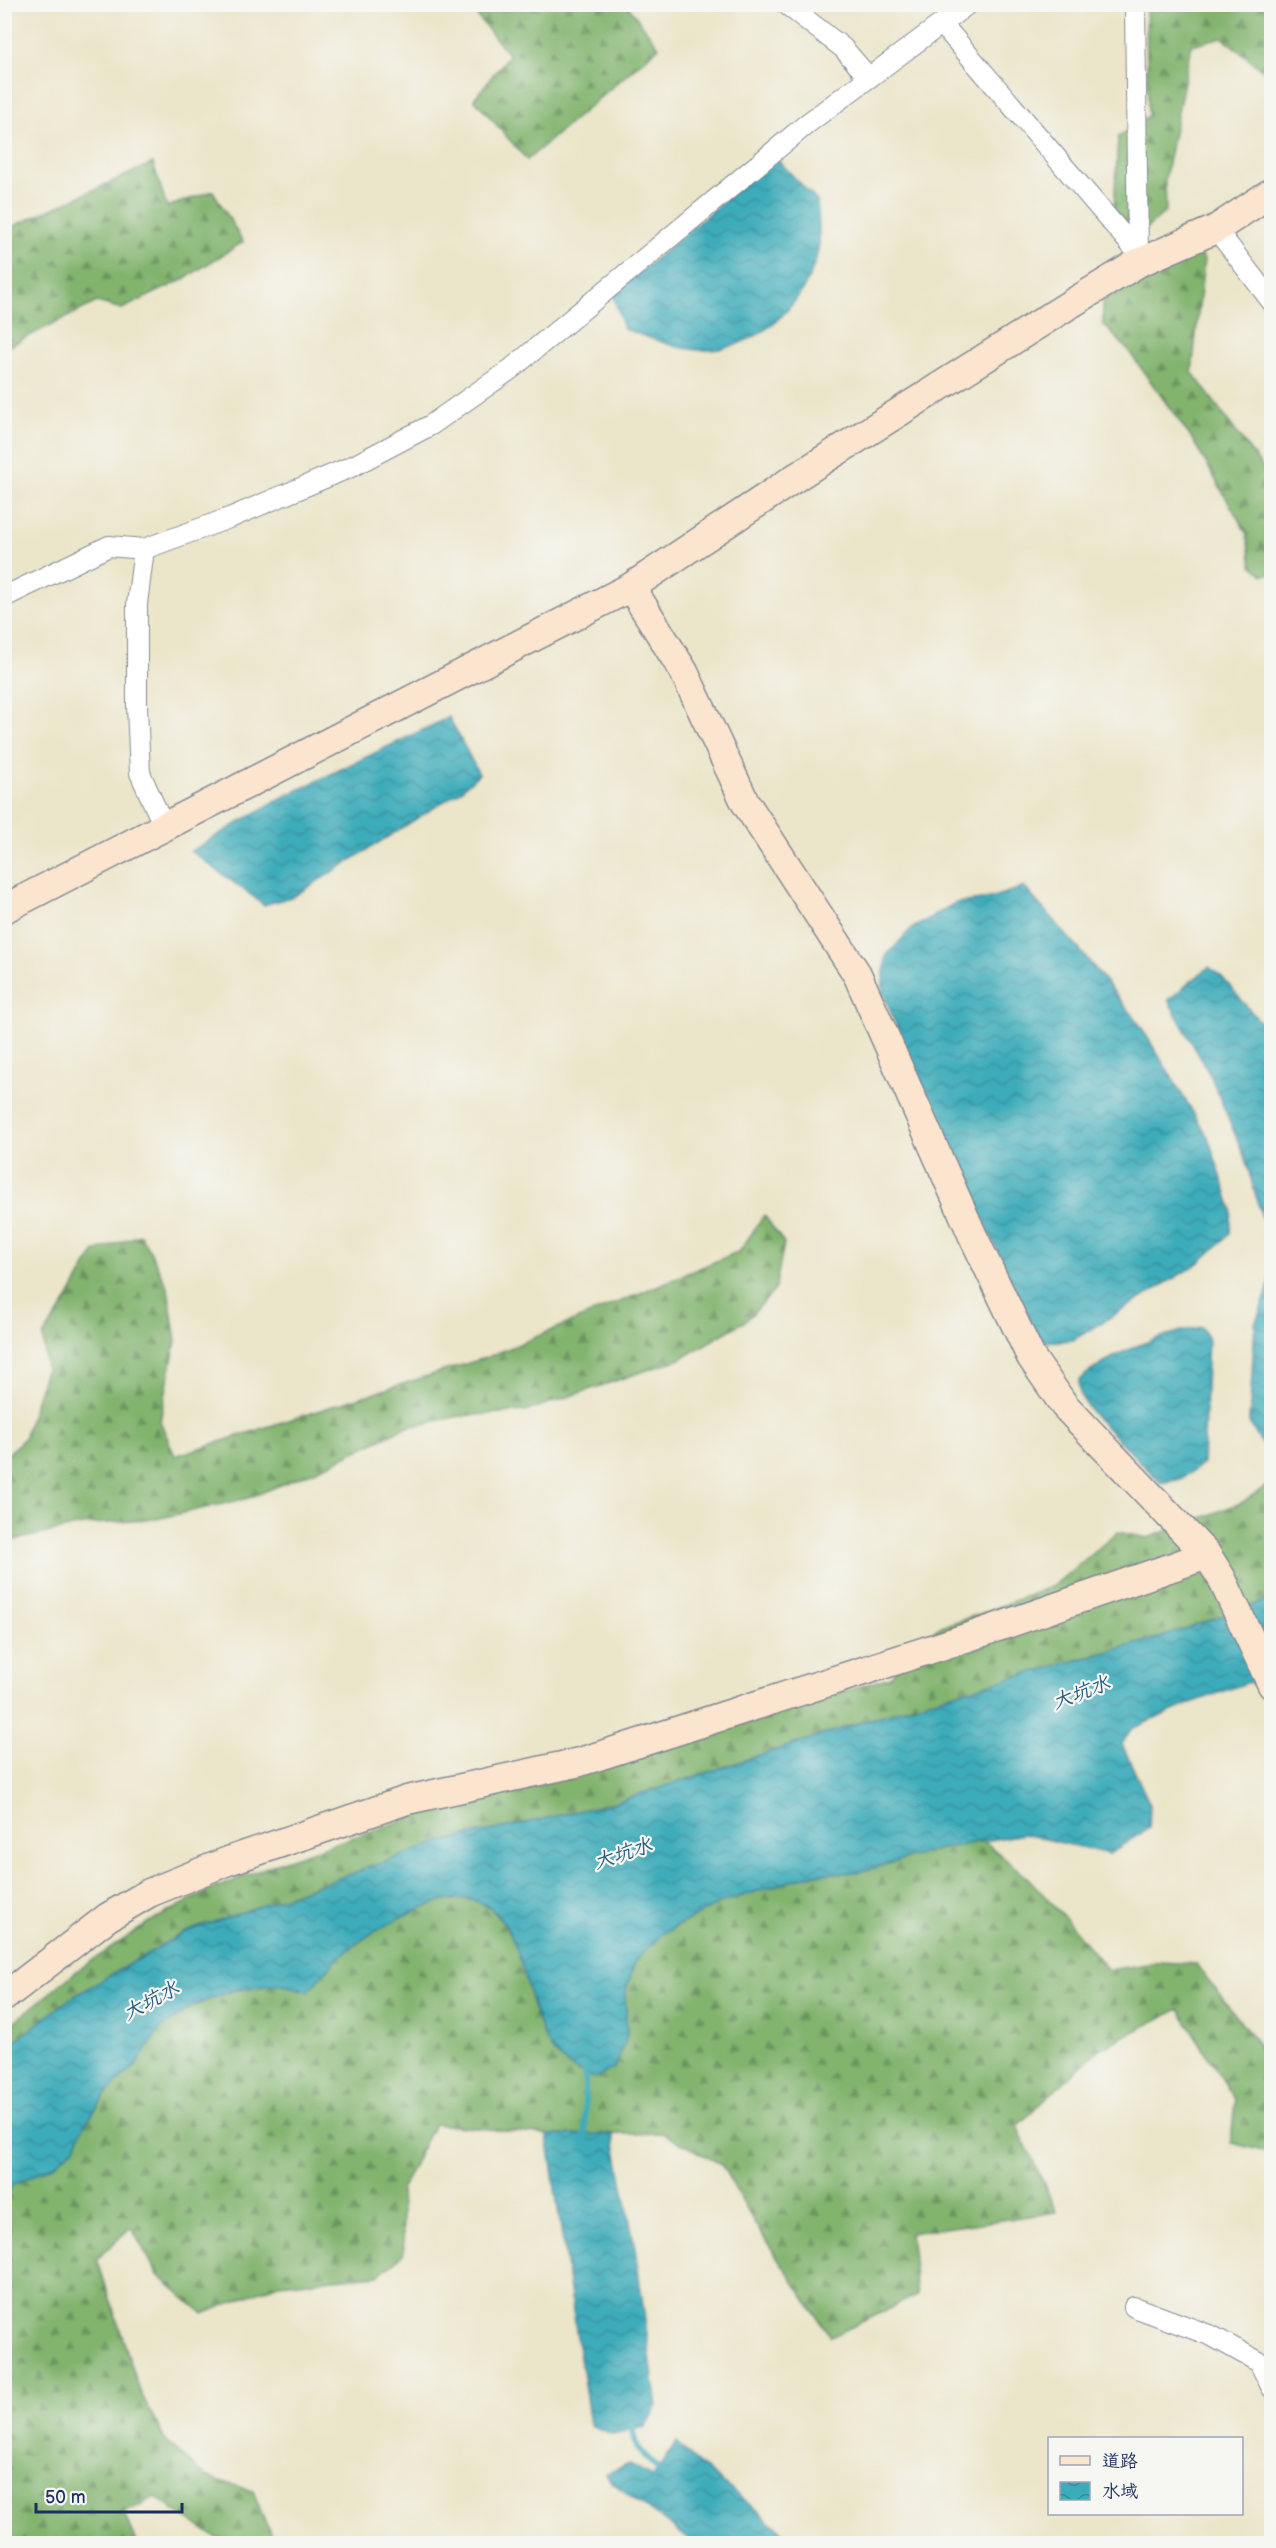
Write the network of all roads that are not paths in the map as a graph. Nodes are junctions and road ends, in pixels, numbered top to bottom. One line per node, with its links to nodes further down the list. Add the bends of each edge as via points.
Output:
1 (786, 4): 5 (street, via 843,48)
2 (968, 4): 4 (street)
3 (1135, 4): 8 (street)
4 (942, 24): 5 (street); 8 (street)
5 (868, 78): 10 (street, via 808,123 511,369 431,425 353,466)
6 (1272, 192): 7 (street)
7 (1216, 229): 8 (street); 9 (street)
8 (1138, 258): 11 (street)
9 (1272, 302)
10 (144, 549): 12 (street, via 109,546); 13 (street, via 137,604 140,773)
11 (631, 587): 13 (street); 15 (street, via 684,672 745,802 857,974 1031,1357 1064,1405)
12 (4, 597)
13 (164, 827): 14 (street)
14 (4, 909)
15 (1214, 1566): 16 (street); 17 (street, via 969,1637 580,1762 407,1800 228,1861 149,1893 108,1917)
16 (1272, 1685)
17 (4, 1997)
18 (1134, 2307): 19 (street, via 1212,2336 1259,2362)
19 (1272, 2388)

